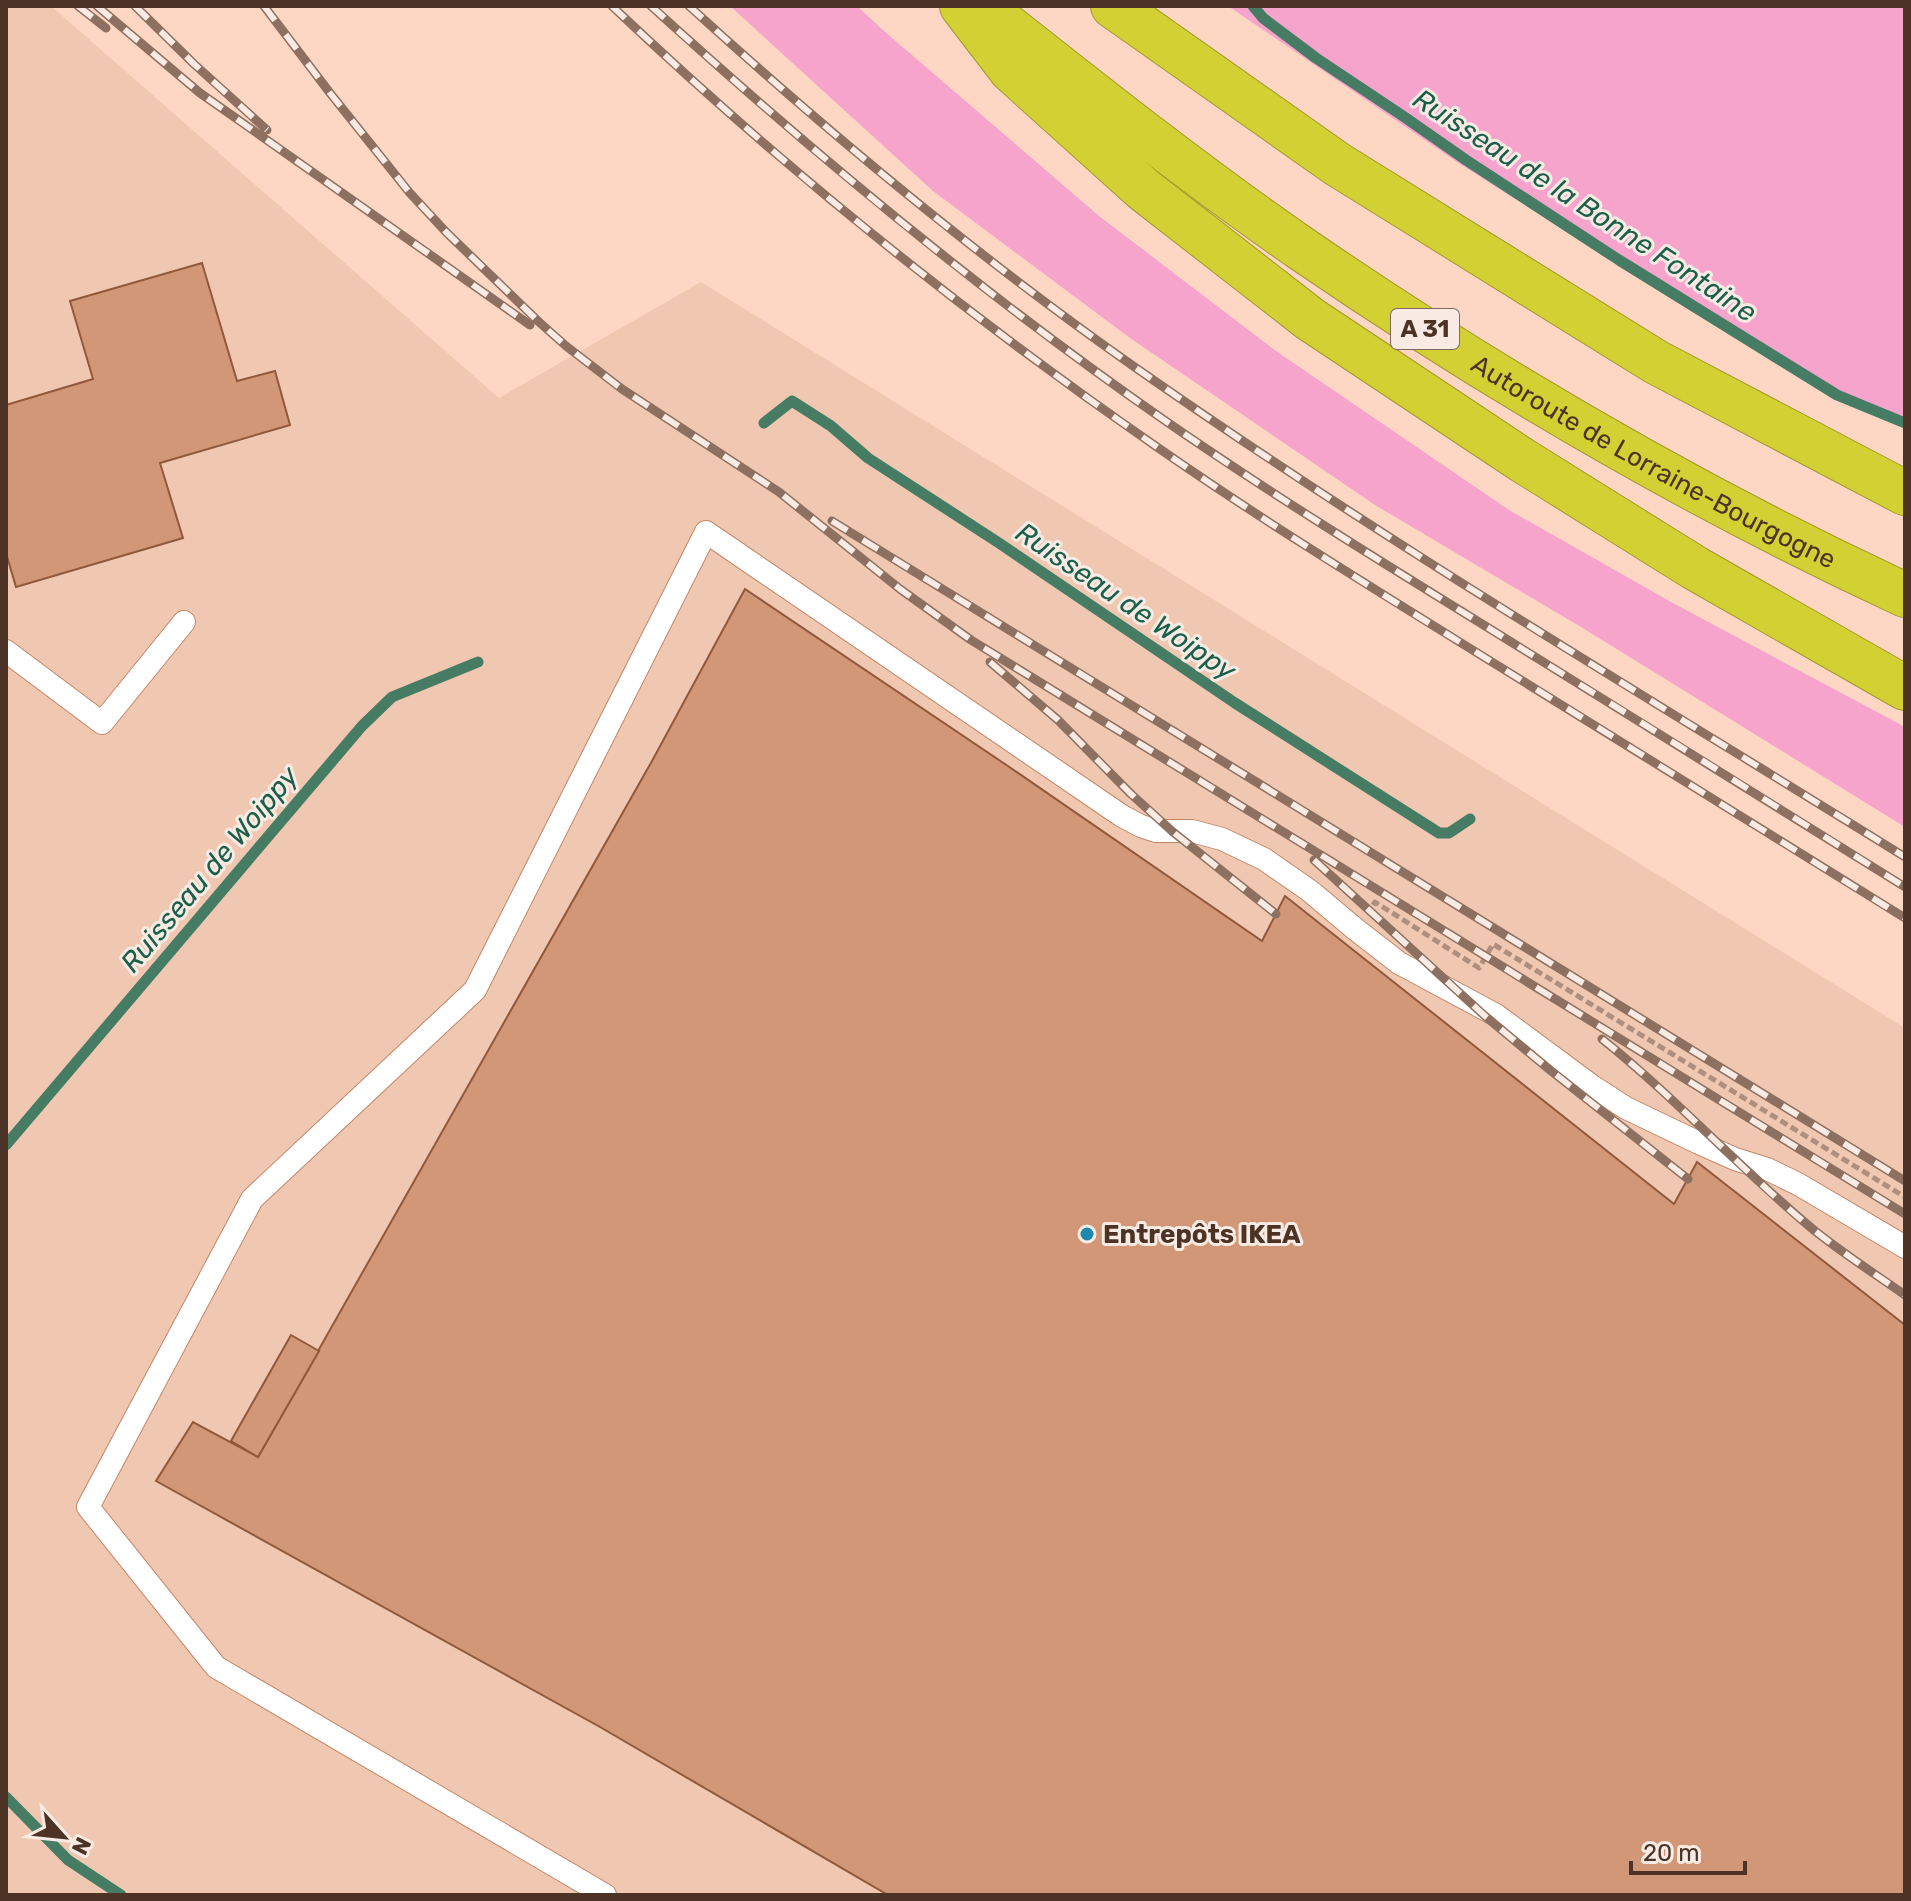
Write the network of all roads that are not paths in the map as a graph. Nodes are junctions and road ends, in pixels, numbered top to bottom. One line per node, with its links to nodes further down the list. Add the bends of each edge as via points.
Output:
1 (962, 6): 8 (highway, via 1011,70 1143,189 1310,319 1695,568)
2 (981, 6): 5 (highway, Autoroute de Lorraine-Bourgogne / A 31, via 1289,240 1496,376 1636,457)
3 (1113, 6): 4 (highway, via 1337,164 1656,362)
4 (1905, 493)
5 (1905, 595)
6 (184, 622): 7 (lane, via 102,723)
7 (6, 651)
8 (1905, 688)
9 (1905, 1247): 10 (lane, via 1798,1184 1626,1108 1496,1015 1399,963 1264,859 1222,839 1192,831 1156,831 1122,816 706,532 475,990 252,1199 88,1507 216,1667)
10 (605, 1895)

